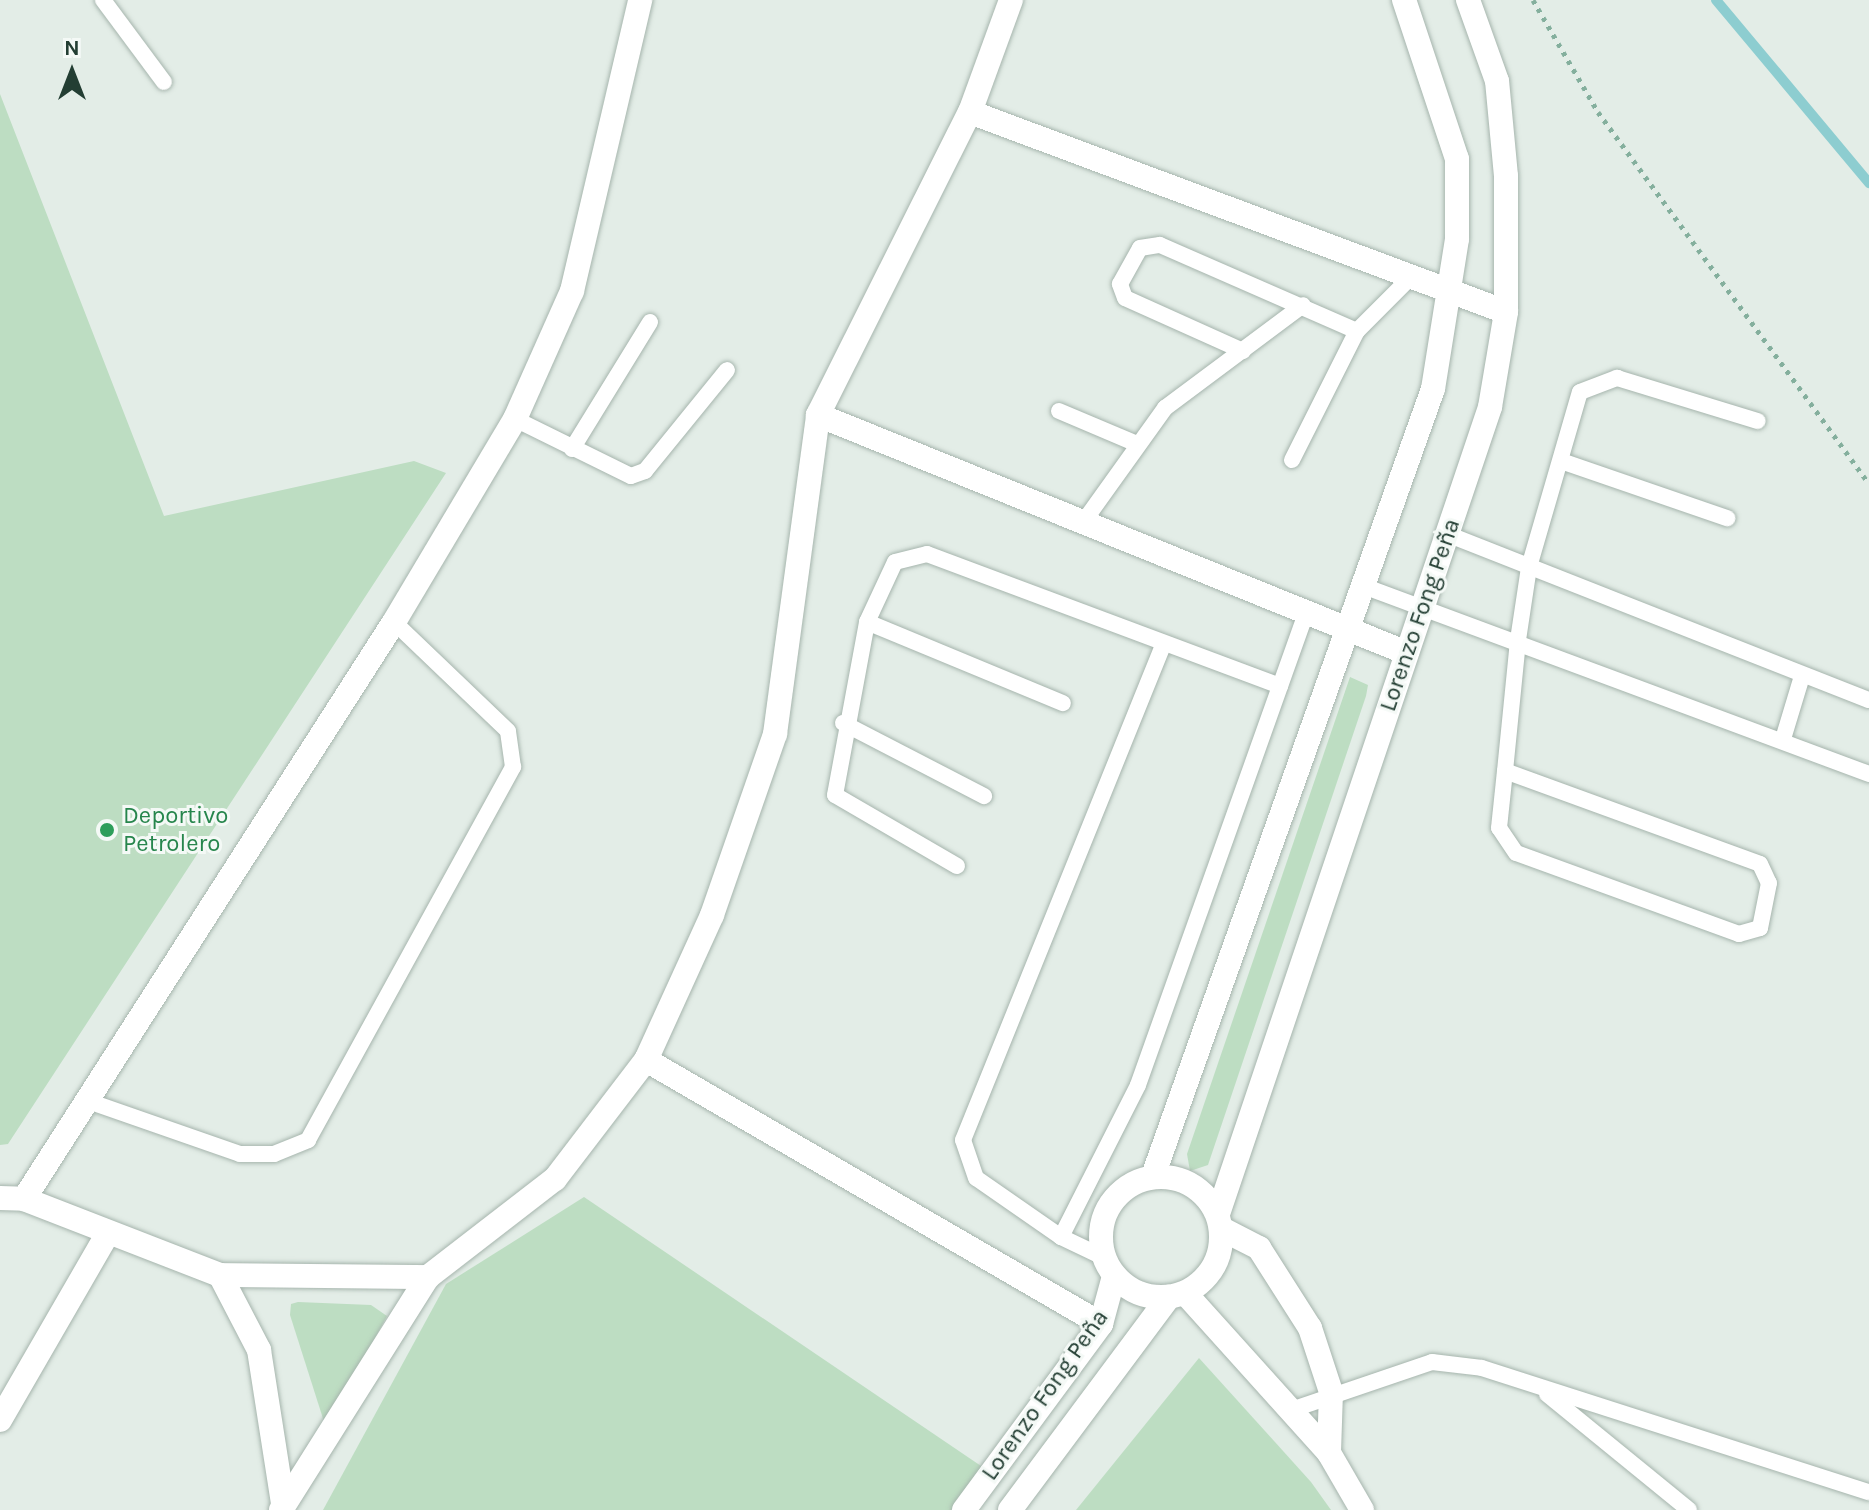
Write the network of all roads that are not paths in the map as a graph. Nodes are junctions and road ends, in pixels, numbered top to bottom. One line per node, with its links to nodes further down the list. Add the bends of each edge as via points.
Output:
1 (103, 0): 6 (lane)
2 (640, 0): 18 (street, via 572,291)
3 (1011, 0): 7 (street)
4 (1404, 0): 9 (street, via 1457,159)
5 (1468, 0): 11 (street, Lorenzo Fong Peña, via 1497,81)
6 (164, 82)
7 (970, 112): 8 (street); 17 (street)
8 (1410, 278): 9 (street); 13 (lane)
9 (1451, 294): 11 (street); 28 (street, via 1433,389)
10 (1303, 305): 13 (lane); 14 (lane); 14 (lane, via 1160,245 1140,248 1120,284 1125,298)
11 (1506, 312): 26 (street, Lorenzo Fong Peña, via 1490,407)
12 (650, 322): 21 (lane)
13 (1357, 331): 22 (lane)
14 (1243, 351): 20 (lane, via 1165,408)
15 (727, 370): 21 (lane, via 645,471 617,473)
16 (1059, 411): 20 (lane)
17 (818, 415): 25 (street); 47 (street, via 775,734 712,915)
18 (515, 419): 21 (lane); 31 (street)
19 (1758, 421): 23 (lane, via 1617,378 1594,381 1580,392)
20 (1137, 444): 25 (lane)
21 (572, 449)
22 (1292, 460)
23 (1561, 461): 24 (lane); 27 (lane)
24 (1727, 518)
25 (1082, 524): 30 (street)
26 (1447, 534): 27 (lane); 29 (street, Lorenzo Fong Peña)
27 (1529, 567): 34 (lane); 37 (lane)
28 (1366, 587): 29 (lane); 33 (street)
29 (1423, 604): 34 (lane); 36 (street, Lorenzo Fong Peña)
30 (1305, 616): 33 (street); 38 (lane)
31 (394, 622): 48 (street); 48 (lane, via 508,731 513,767 308,1140 274,1154 240,1154)
32 (867, 622): 35 (lane, via 895,562 927,554); 40 (lane); 41 (lane)
33 (1350, 634): 36 (street); 49 (street)
34 (1518, 640): 42 (lane); 43 (lane)
35 (1164, 643): 38 (lane); 53 (lane, via 963,1140 976,1178)
36 (1407, 653): 51 (street, Lorenzo Fong Peña)
37 (1802, 676): 39 (lane); 42 (lane)
38 (1280, 686): 53 (lane, via 1138,1085)
39 (1869, 700)
40 (1063, 703)
41 (843, 723): 45 (lane); 46 (lane, via 835,795)
42 (1783, 739): 44 (lane)
43 (1505, 771): 43 (lane, via 1760,864 1769,883 1760,928 1739,934 1516,853 1499,828)
44 (1869, 774)
45 (984, 796)
46 (957, 866)
47 (646, 1060): 56 (street, via 555,1179); 58 (street)
48 (88, 1101): 50 (street)
49 (1153, 1176): 51 (street, via 1192,1184); 54 (street, via 1115,1196 1102,1225)
50 (12, 1198): 52 (street)
51 (1220, 1222): 57 (street, via 1210,1274); 60 (street, via 1259,1248 1288,1289)
52 (107, 1235): 55 (street); 62 (street)
53 (1061, 1237): 54 (lane)
54 (1109, 1267): 57 (street, via 1149,1296); 58 (street, Lorenzo Fong Peña)
55 (220, 1275): 56 (street); 65 (street, via 259,1350)
56 (428, 1277): 65 (street)
57 (1177, 1295): 61 (street); 67 (street, Lorenzo Fong Peña)
58 (1101, 1324): 66 (street, Lorenzo Fong Peña)
59 (1540, 1388): 60 (lane, via 1482,1368 1432,1362); 64 (lane); 69 (lane)
60 (1331, 1392): 61 (lane); 63 (street)
61 (1291, 1410): 63 (street)
62 (0, 1420)
63 (1329, 1453): 68 (street)
64 (1869, 1492)
65 (282, 1507)
66 (964, 1510)
67 (1010, 1510)
68 (1362, 1510)
69 (1689, 1510)

